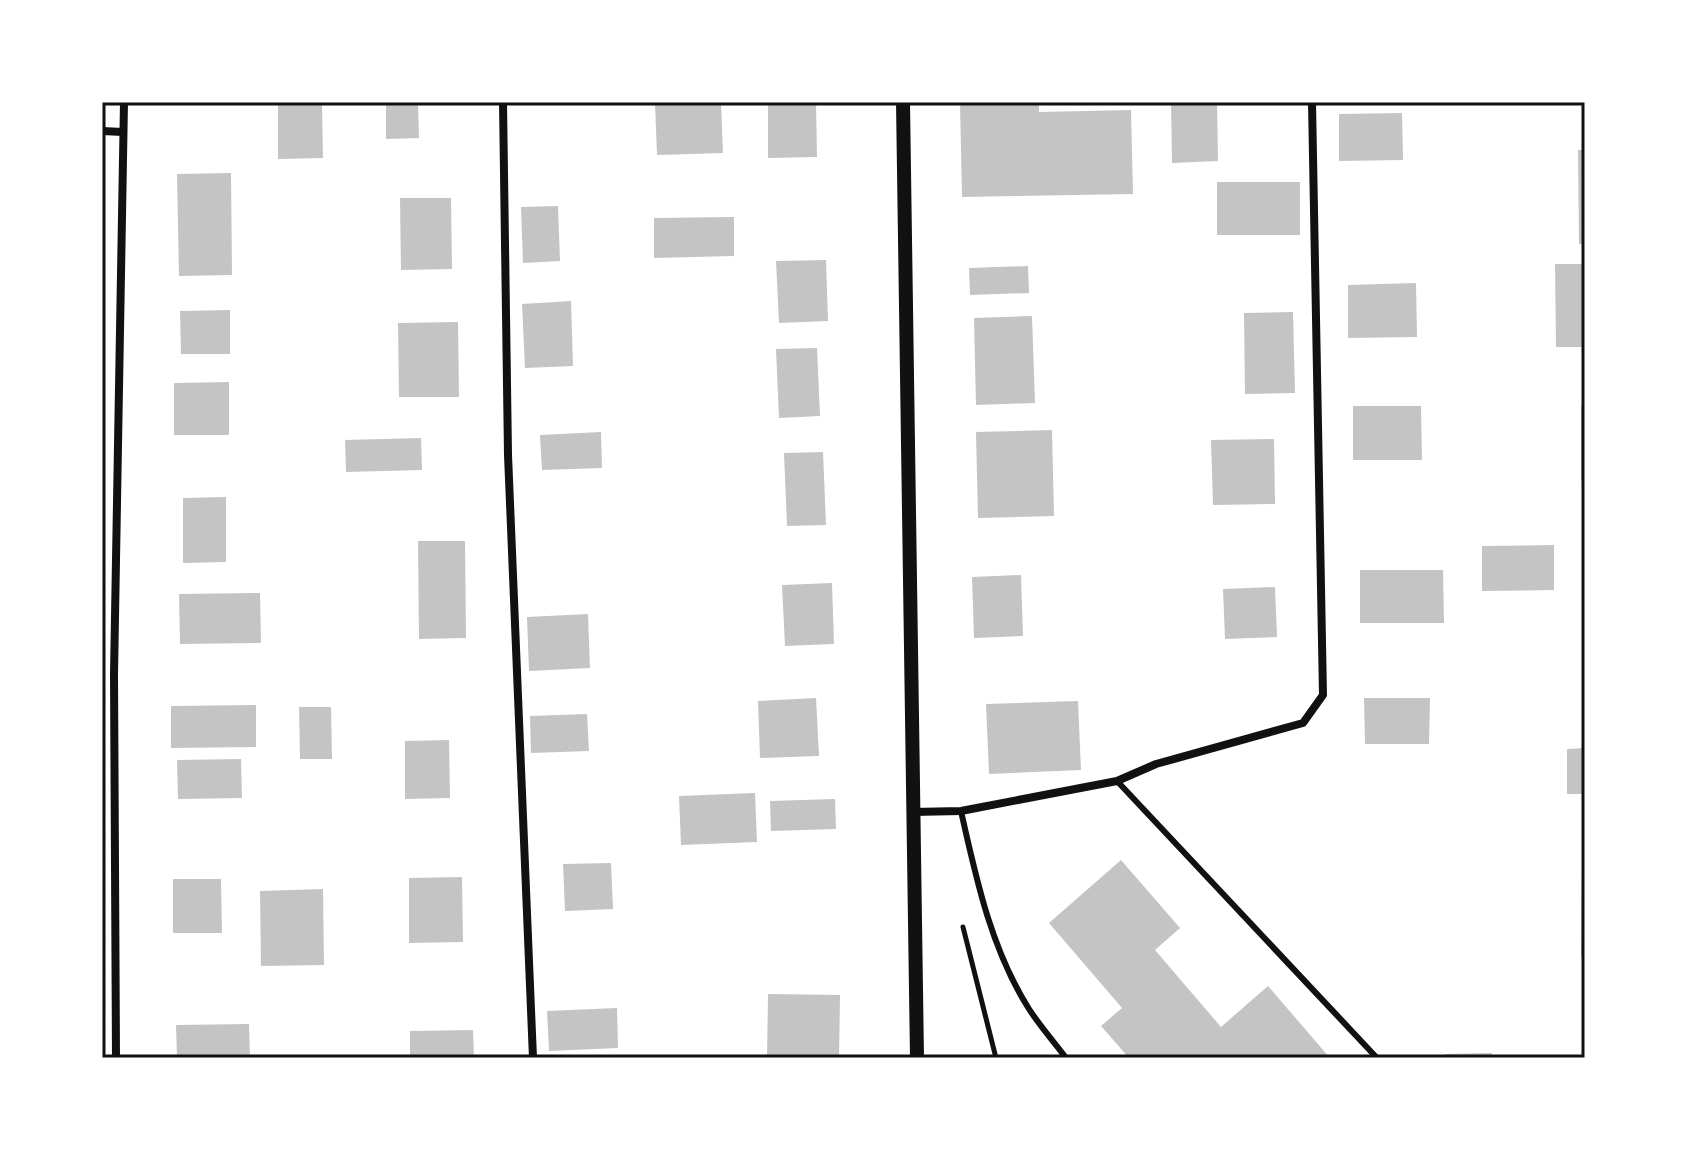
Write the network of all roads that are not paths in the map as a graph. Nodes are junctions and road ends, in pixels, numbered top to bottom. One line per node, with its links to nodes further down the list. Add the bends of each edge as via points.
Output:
1 (124, 102): 6 (street)
2 (503, 102): 11 (street, via 508,455)
3 (903, 102): 9 (street)
4 (1312, 102): 7 (street, via 1323,695 1303,723 1156,764)
5 (102, 131): 6 (street)
6 (123, 132): 10 (street, via 114,674)
7 (1117, 781): 8 (street); 14 (lane)
8 (961, 811): 9 (street); 13 (lane, via 979,892 1002,954 1028,1008)
9 (912, 812): 12 (street)
10 (116, 1058)
11 (533, 1058)
12 (917, 1058)
13 (1066, 1058)
14 (1377, 1058)

